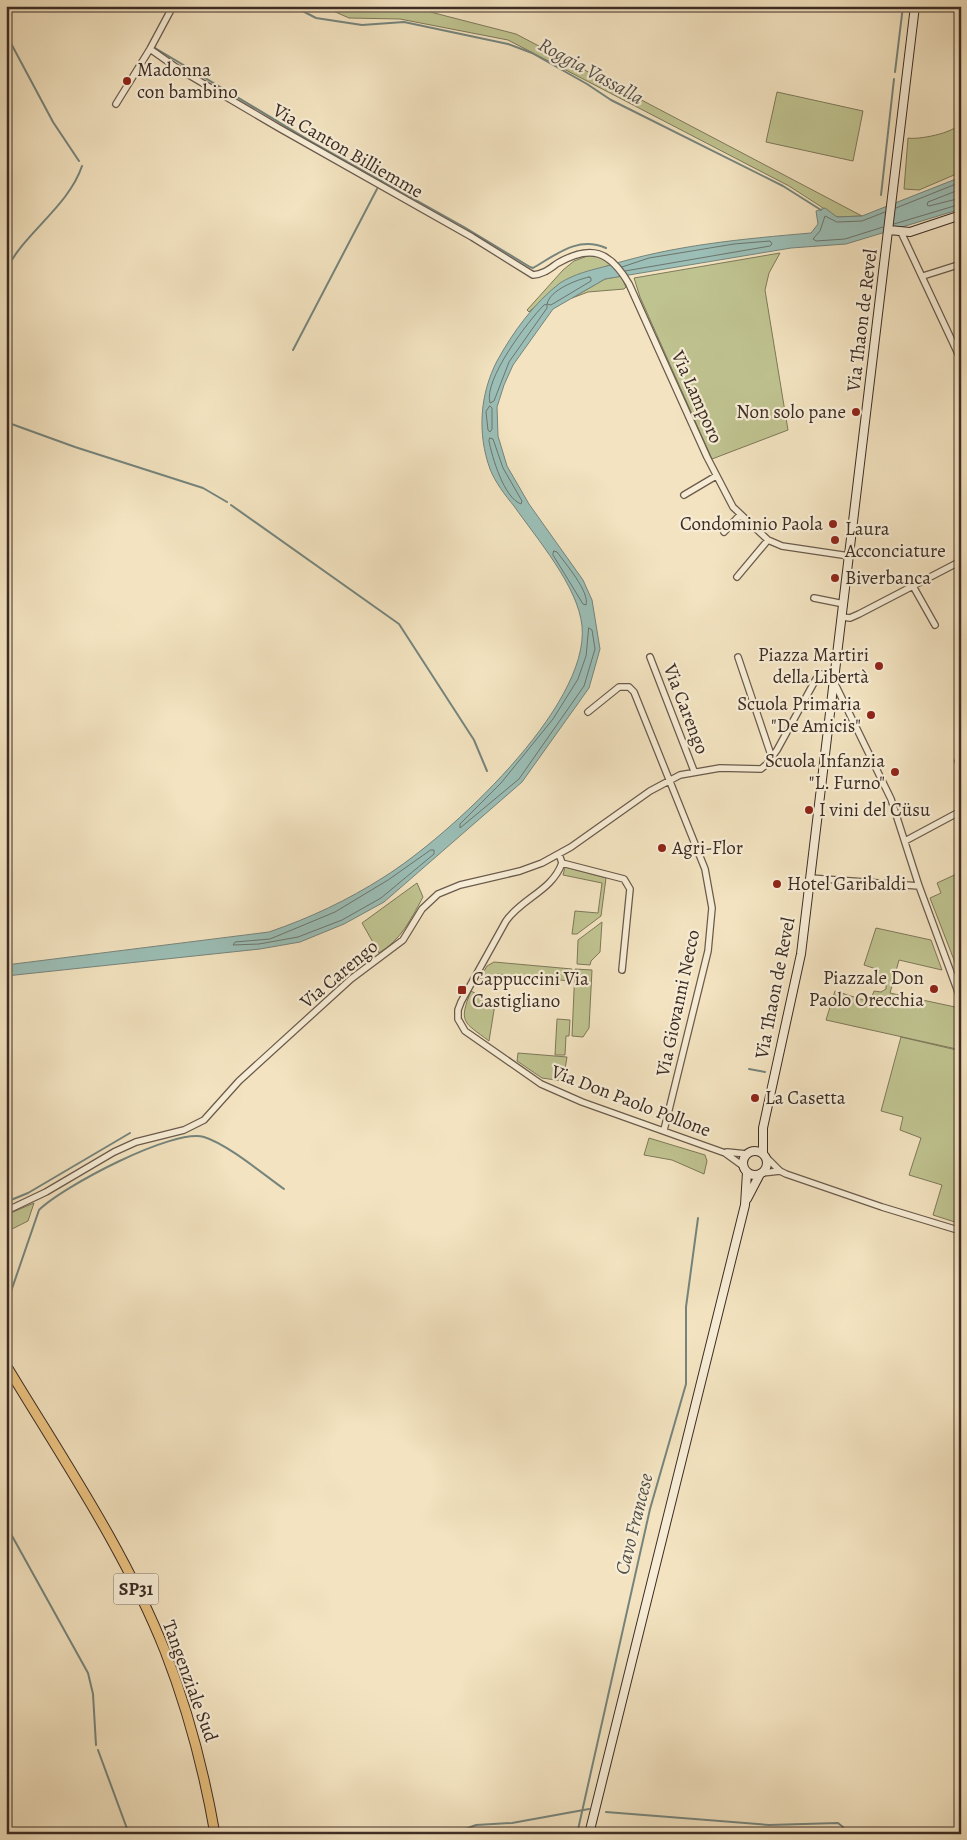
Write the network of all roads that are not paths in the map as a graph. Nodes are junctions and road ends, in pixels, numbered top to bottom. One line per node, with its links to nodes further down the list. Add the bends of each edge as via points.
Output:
1 (173, 6): 3 (street)
2 (915, 6): 6 (main road, Via Thaon de Revel)
3 (150, 49): 4 (street); 9 (street, Via Canton Billiemme, via 177,68)
4 (116, 104)
5 (961, 215): 7 (main road)
6 (889, 229): 7 (main road); 17 (main road, Via Thaon de Revel)
7 (901, 232): 10 (street)
8 (961, 264): 10 (street)
9 (533, 275): 12 (street, Via Lamporo, via 587,251 613,261 629,284)
10 (923, 276): 11 (street)
11 (961, 360)
12 (716, 476): 13 (street); 14 (street, Via Lamporo)
13 (684, 495)
14 (740, 514): 15 (street); 16 (street, Via Lamporo)
15 (724, 532)
16 (768, 540): 17 (street, Via Lamporo, via 796,549); 20 (street)
17 (849, 556): 23 (main road, Via Thaon de Revel)
18 (959, 562): 19 (street); 21 (street)
19 (961, 572)
20 (737, 577)
21 (913, 586): 24 (street, via 859,614); 25 (street)
22 (814, 598): 23 (street)
23 (844, 604): 24 (main road, Via Thaon de Revel)
24 (842, 618): 28 (main road, Via Thaon de Revel)
25 (935, 625)
26 (650, 657): 32 (street, Via Carengo)
27 (738, 657): 31 (street)
28 (836, 674): 29 (main road, Via Thaon de Revel); 31 (street, via 821,674 816,679)
29 (835, 684): 35 (street, via 891,799); 38 (main road, Via Thaon de Revel)
30 (588, 712): 33 (street, Via Giovanni Necco, via 619,687 628,687 634,692)
31 (772, 758): 32 (street, Via Carengo, via 761,769)
32 (694, 771): 33 (street, Via Carengo)
33 (670, 780): 36 (street, Via Carengo); 43 (street, Via Giovanni Necco, via 705,869 712,908 708,951)
34 (961, 811): 35 (street)
35 (905, 841): 39 (street)
36 (559, 854): 37 (street); 51 (street, Via Carengo, via 520,872 460,885 438,894 422,909 403,940 351,979 240,1081 204,1120 184,1130 136,1142 114,1152 46,1192)
37 (562, 863): 40 (street, via 624,879 630,889); 43 (street, Via Don Paolo Pollone, via 554,878 538,895 506,920 461,1002 458,1020 465,1031 541,1084)
38 (810, 878): 39 (street); 42 (main road, Via Thaon de Revel, via 801,954)
39 (919, 886): 41 (street)
40 (622, 970)
41 (961, 1000)
42 (763, 1128): 44 (main road, Via Thaon de Revel); 46 (main road, Via Thaon de Revel)
43 (664, 1130): 45 (street, Via Don Paolo Pollone)
44 (749, 1152): 45 (street, Via Don Paolo Pollone); 46 (main road, via 758,1151); 47 (main road, via 743,1158)
45 (725, 1153): 47 (street, Via Don Paolo Pollone)
46 (765, 1156): 48 (street); 49 (main road, via 767,1167)
47 (745, 1169): 49 (main road, via 752,1175); 50 (main road)
48 (780, 1171): 49 (street); 52 (street)
49 (761, 1174): 50 (main road)
50 (746, 1201): 55 (main road)
51 (6, 1211)
52 (961, 1231)
53 (6, 1365): 54 (main road, Tangenziale Sud / SP31, via 101,1521 160,1641 196,1741)
54 (215, 1834)
55 (589, 1834)

